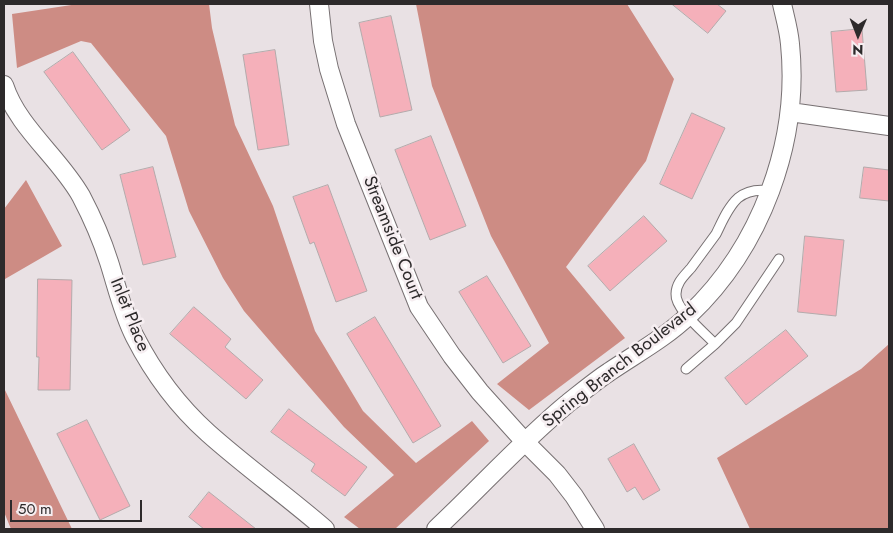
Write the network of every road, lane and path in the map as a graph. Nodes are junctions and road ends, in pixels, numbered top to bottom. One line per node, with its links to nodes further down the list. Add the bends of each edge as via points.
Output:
1 (319, 4): 11 (street, Streamside Court, via 329,69 346,124 419,307 480,392)
2 (782, 4): 4 (street, Spring Branch Boulevard, via 790,44)
3 (4, 85): 12 (street, Inlet Place, via 19,116 80,195 95,224 134,336 151,366 207,432)
4 (790, 112): 5 (street); 6 (street, Spring Branch Boulevard)
5 (889, 126)
6 (770, 190): 8 (street, Spring Branch Boulevard, via 735,260); 8 (lane, via 758,189 737,199 678,283 677,303)
7 (779, 259): 9 (lane, via 736,323)
8 (689, 316): 9 (lane); 11 (street, Spring Branch Boulevard, via 566,405)
9 (715, 344): 10 (lane)
10 (686, 369)
11 (525, 442): 13 (street, Spring Branch Boulevard); 14 (street, Streamside Court, via 574,496)
12 (325, 529)
13 (436, 529)
14 (595, 529)

